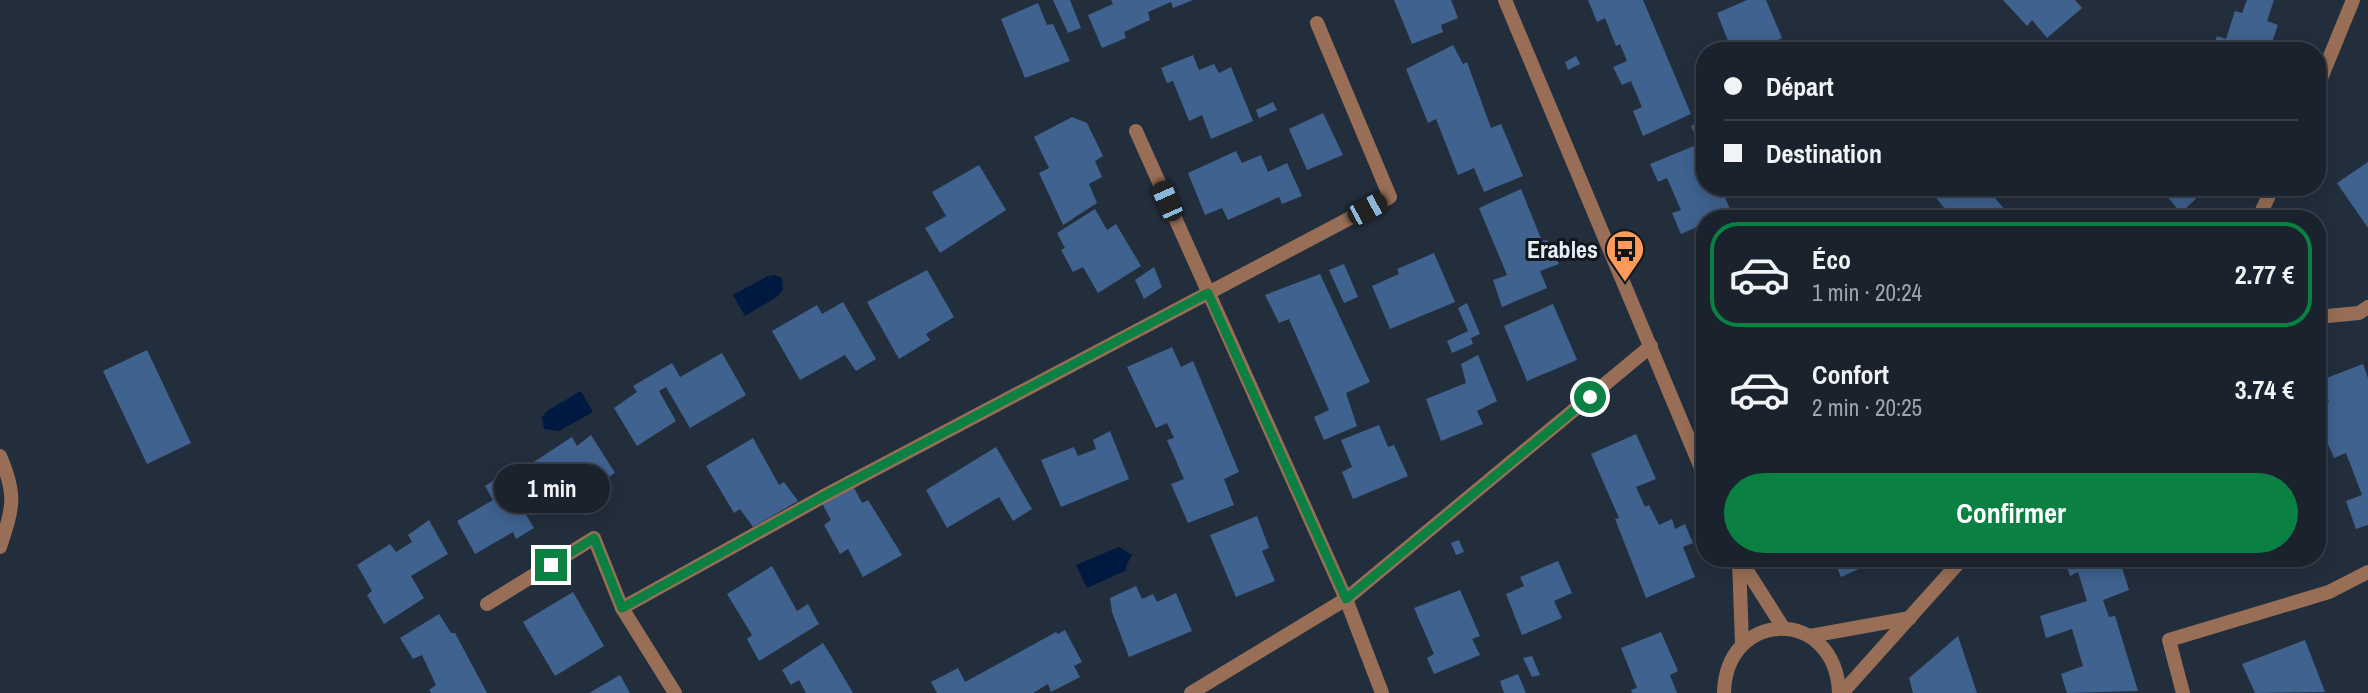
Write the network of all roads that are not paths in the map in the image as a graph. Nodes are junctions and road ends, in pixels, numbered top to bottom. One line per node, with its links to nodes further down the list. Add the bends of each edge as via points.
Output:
1 (1504, 0): 9 (street)
2 (2353, 0): 4 (street)
3 (1317, 23): 6 (street, via 1390,197)
4 (2326, 66)
5 (1136, 131): 6 (street)
6 (1208, 293): 17 (street); 19 (street)
7 (2368, 307): 8 (street, via 2359,313)
8 (2326, 316)
9 (1651, 346): 11 (street); 17 (street)
10 (0, 456): 12 (street, via 14,506)
11 (1696, 456)
12 (0, 547)
13 (1739, 567): 23 (street)
14 (1744, 567): 21 (street)
15 (1955, 567): 20 (street)
16 (2368, 572): 29 (street, via 2329,592 2169,640)
17 (1346, 599): 25 (street); 26 (street)
18 (487, 604): 19 (street, via 594,538)
19 (622, 608): 24 (street)
20 (1910, 618): 22 (street); 28 (street)
21 (1784, 629): 22 (street); 23 (street, via 1762,631)
22 (1810, 636): 28 (street, via 1834,662)
23 (1742, 643): 27 (street, via 1724,677)
24 (675, 693)
25 (1191, 693)
26 (1382, 693)
27 (1724, 693)
28 (1841, 693)
29 (2183, 693)

